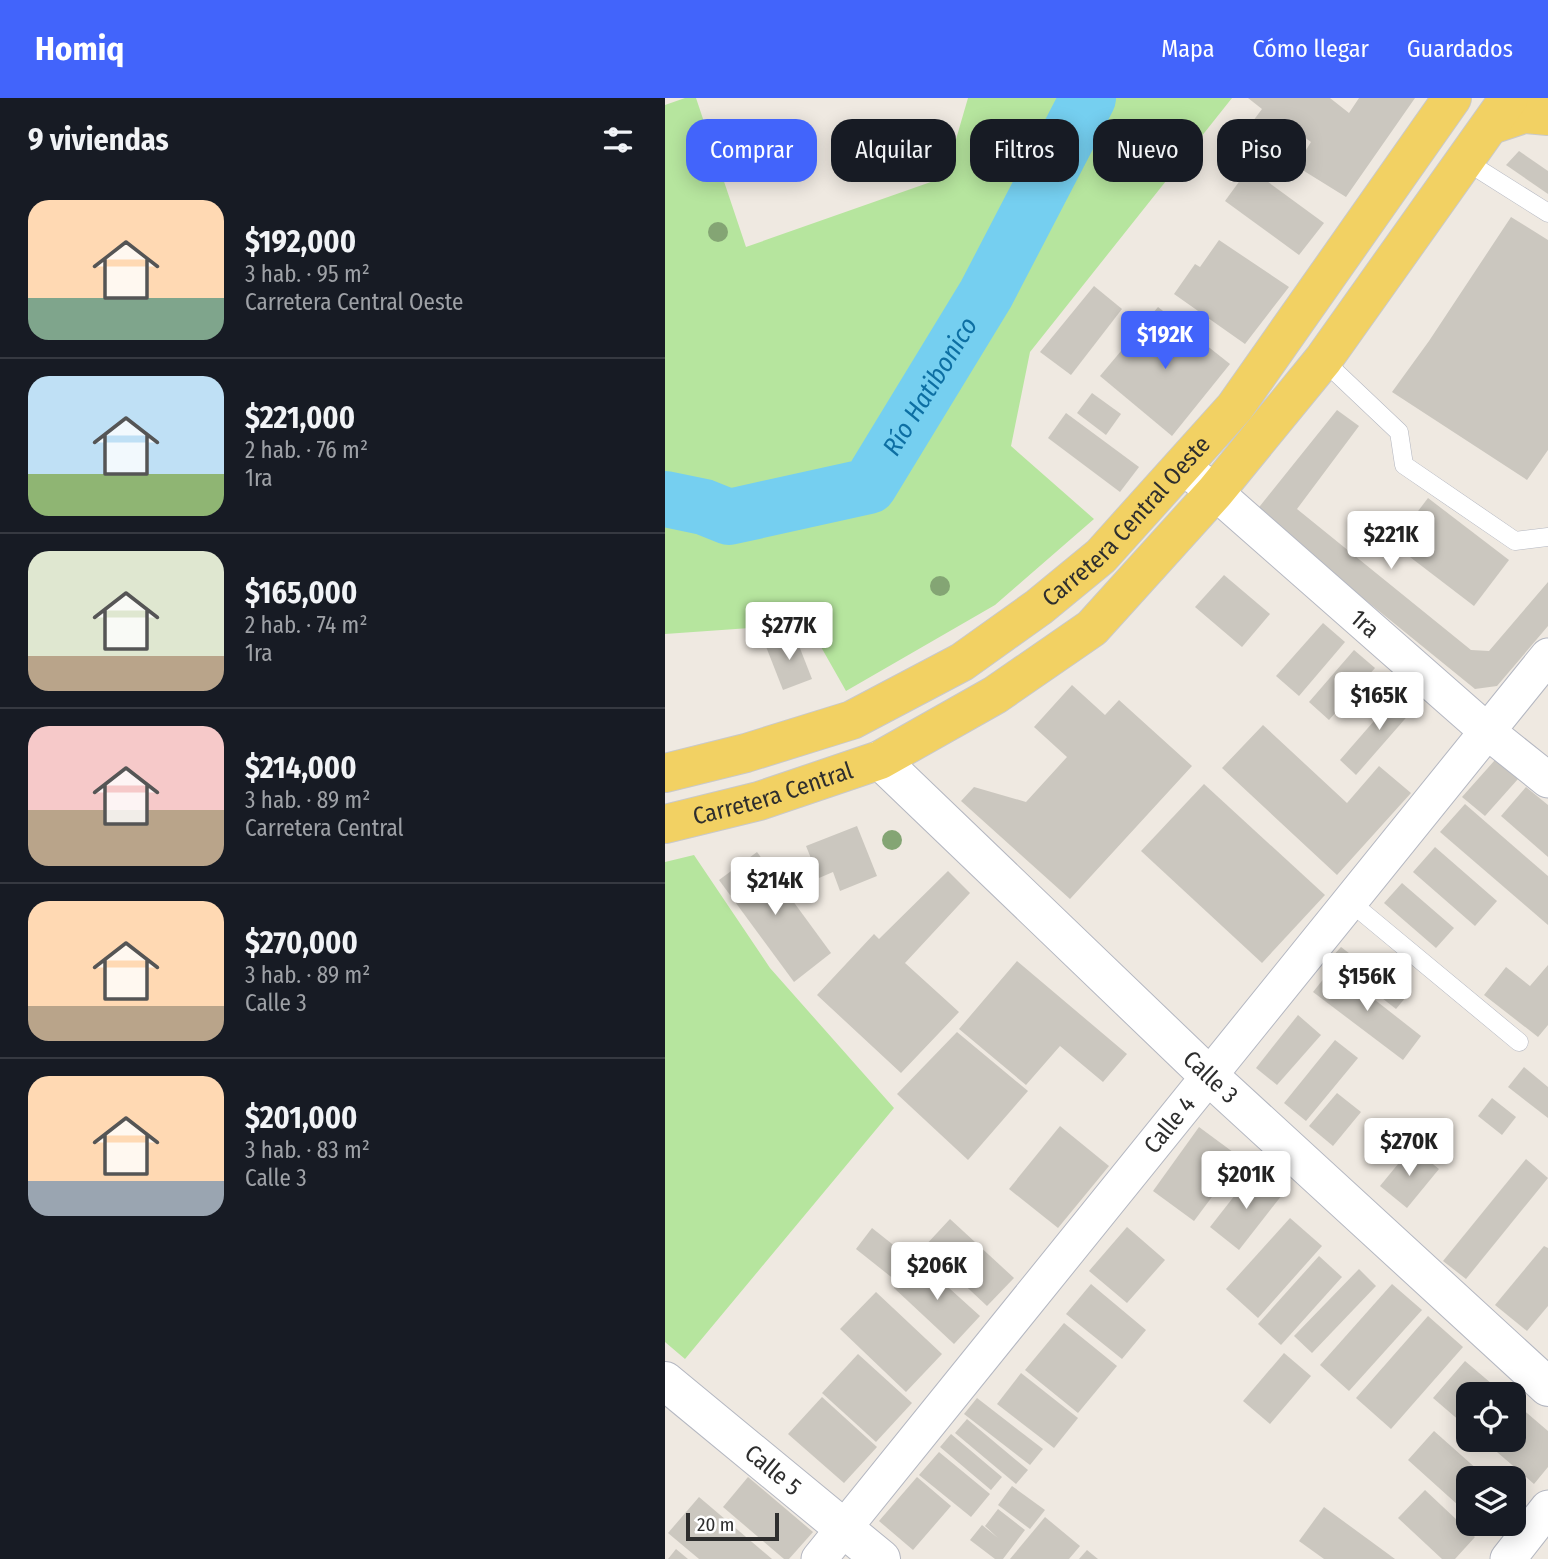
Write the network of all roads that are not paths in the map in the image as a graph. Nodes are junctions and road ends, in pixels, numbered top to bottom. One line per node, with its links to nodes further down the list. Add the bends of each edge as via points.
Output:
1 (1453, 98): 9 (main road, Carretera Central Oeste, via 1235,407)
2 (1543, 98): 3 (main road)
3 (1548, 101)
4 (1500, 112): 5 (main road); 6 (main road, Carretera Central Oeste)
5 (1548, 116)
6 (1464, 159): 7 (lane); 8 (main road, Carretera Central Oeste)
7 (1548, 213)
8 (1323, 359): 10 (main road, Carretera Central Oeste); 11 (lane, via 1399,432 1404,465 1515,541)
9 (1183, 467): 10 (street, 1ra); 15 (main road, Carretera Central Oeste, via 1101,556 962,662 852,720)
10 (1215, 492): 13 (street, 1ra); 14 (main road, Carretera Central Oeste, via 1092,628 995,695)
11 (1548, 537)
12 (1548, 656): 13 (street, Calle 4)
13 (1488, 732): 16 (street, 1ra); 18 (street, Calle 4)
14 (880, 760): 17 (main road, Carretera Central, via 759,802); 20 (main road, Calle 3)
15 (665, 773)
16 (1548, 780)
17 (665, 824)
18 (1349, 901): 19 (lane); 20 (street, Calle 4)
19 (1519, 1042)
20 (1208, 1074): 22 (main road, Calle 3); 24 (street, Calle 4)
21 (665, 1381): 24 (main road, Calle 5)
22 (1548, 1387)
23 (1548, 1508): 27 (street)
24 (843, 1529): 25 (street, Calle 4); 26 (main road, Calle 5)
25 (819, 1559)
26 (881, 1559)
27 (1508, 1559)

